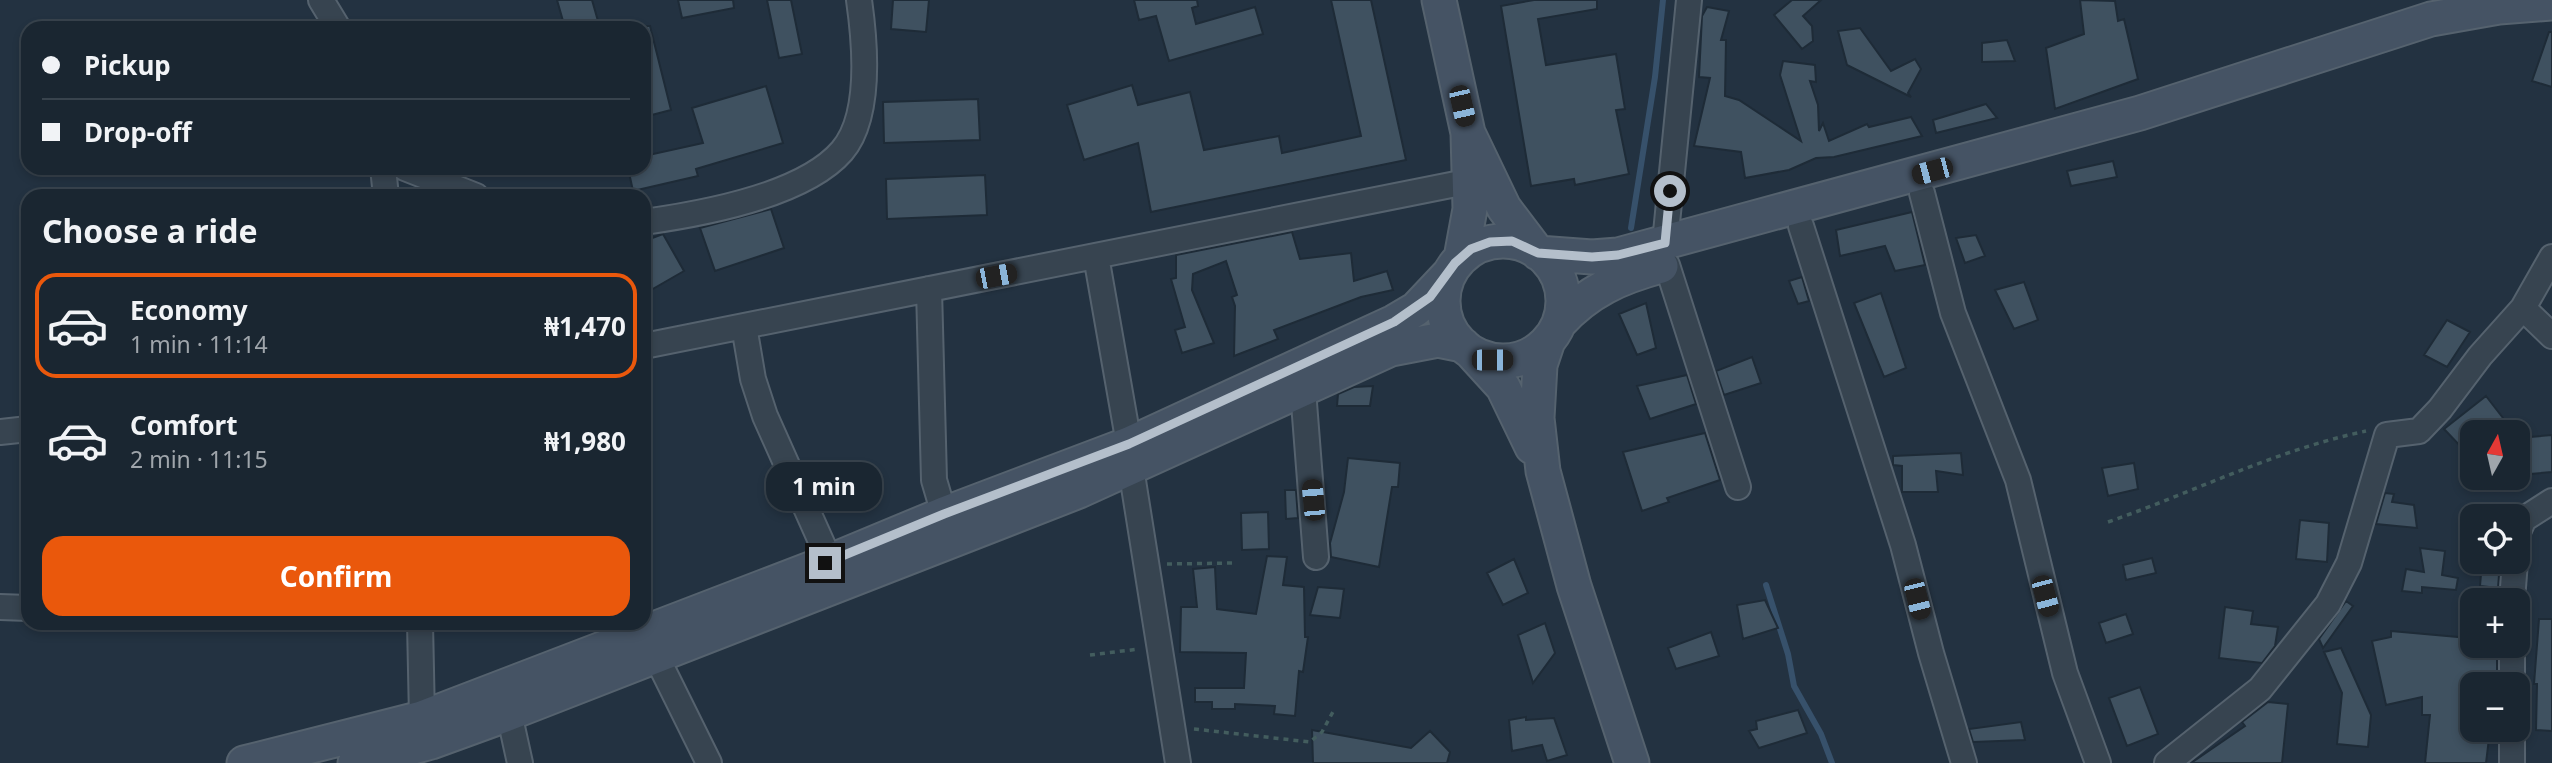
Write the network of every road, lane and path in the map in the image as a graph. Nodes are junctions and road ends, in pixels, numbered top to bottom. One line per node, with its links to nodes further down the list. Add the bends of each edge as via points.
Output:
1 (321, 0): 8 (street)
2 (859, 0): 15 (street, via 866,65 856,123 843,150 782,191)
3 (1439, 0): 10 (main road)
4 (1689, 0): 18 (street)
5 (2427, 0): 7 (street)
6 (2552, 3): 7 (main road)
7 (2459, 13): 18 (main road)
8 (334, 21)
9 (2552, 22): 14 (main road, via 2435,38 2110,142)
10 (1468, 133): 12 (main road); 17 (main road, via 1504,208)
11 (423, 175): 13 (street)
12 (1471, 181): 19 (street); 21 (main road)
13 (458, 189)
14 (1922, 193): 16 (main road); 65 (street, via 1953,313 2018,480 2065,673)
15 (651, 221)
16 (1801, 226): 18 (main road); 64 (street, via 1903,545)
17 (1538, 253): 18 (main road, via 1592,257); 21 (main road, via 1512,241 1490,242 1471,249); 25 (main road, via 1560,282 1563,303)
18 (1666, 254): 25 (main road, via 1598,289 1578,303); 35 (street)
19 (1096, 256): 22 (street); 33 (street)
20 (2552, 257): 23 (street)
21 (1456, 265): 28 (main road, via 1442,302 1446,322); 33 (main road, via 1416,309 1394,322)
22 (929, 289): 24 (street); 37 (street, via 934,480)
23 (2523, 308): 26 (street); 32 (street, via 2419,431)
24 (744, 326): 27 (street); 41 (street, via 752,379 824,548)
25 (1553, 332): 28 (main road, via 1532,353 1513,360 1492,360); 34 (main road, via 1540,365 1536,418)
26 (2552, 336)
27 (651, 345)
28 (1467, 349): 29 (main road, via 1438,340 1391,349); 34 (main road, via 1503,387)
29 (1304, 390): 33 (main road); 40 (street)
30 (21, 430): 31 (street)
31 (0, 432)
32 (2387, 435): 39 (path, via 2367,431 2314,442); 66 (street, via 2348,563 2328,604 2260,689)
33 (1130, 456): 37 (main road); 43 (street); 50 (main road)
34 (1543, 471): 63 (main road, via 1574,586)
35 (1738, 487)
36 (2552, 501): 38 (street)
37 (944, 514): 41 (main road)
38 (2530, 515)
39 (2108, 523)
40 (1316, 557)
41 (825, 563): 47 (main road)
42 (1234, 563): 43 (path)
43 (1147, 564): 49 (street)
44 (0, 607): 45 (street)
45 (21, 608)
46 (420, 630): 54 (street)
47 (651, 630)
48 (651, 630): 54 (main road)
49 (1159, 647): 51 (path); 55 (street)
50 (656, 656): 53 (main road); 61 (street)
51 (1090, 656)
52 (1335, 708): 55 (path, via 1322,732 1310,742)
53 (509, 713): 57 (main road); 60 (street)
54 (422, 718): 58 (main road)
55 (1171, 726): 62 (street)
56 (2512, 742): 67 (street)
57 (407, 756): 59 (main road)
58 (244, 763)
59 (355, 763)
60 (520, 763)
61 (709, 763)
62 (1178, 763)
63 (1632, 763)
64 (1964, 763)
65 (2098, 763)
66 (2168, 763)
67 (2512, 763)

